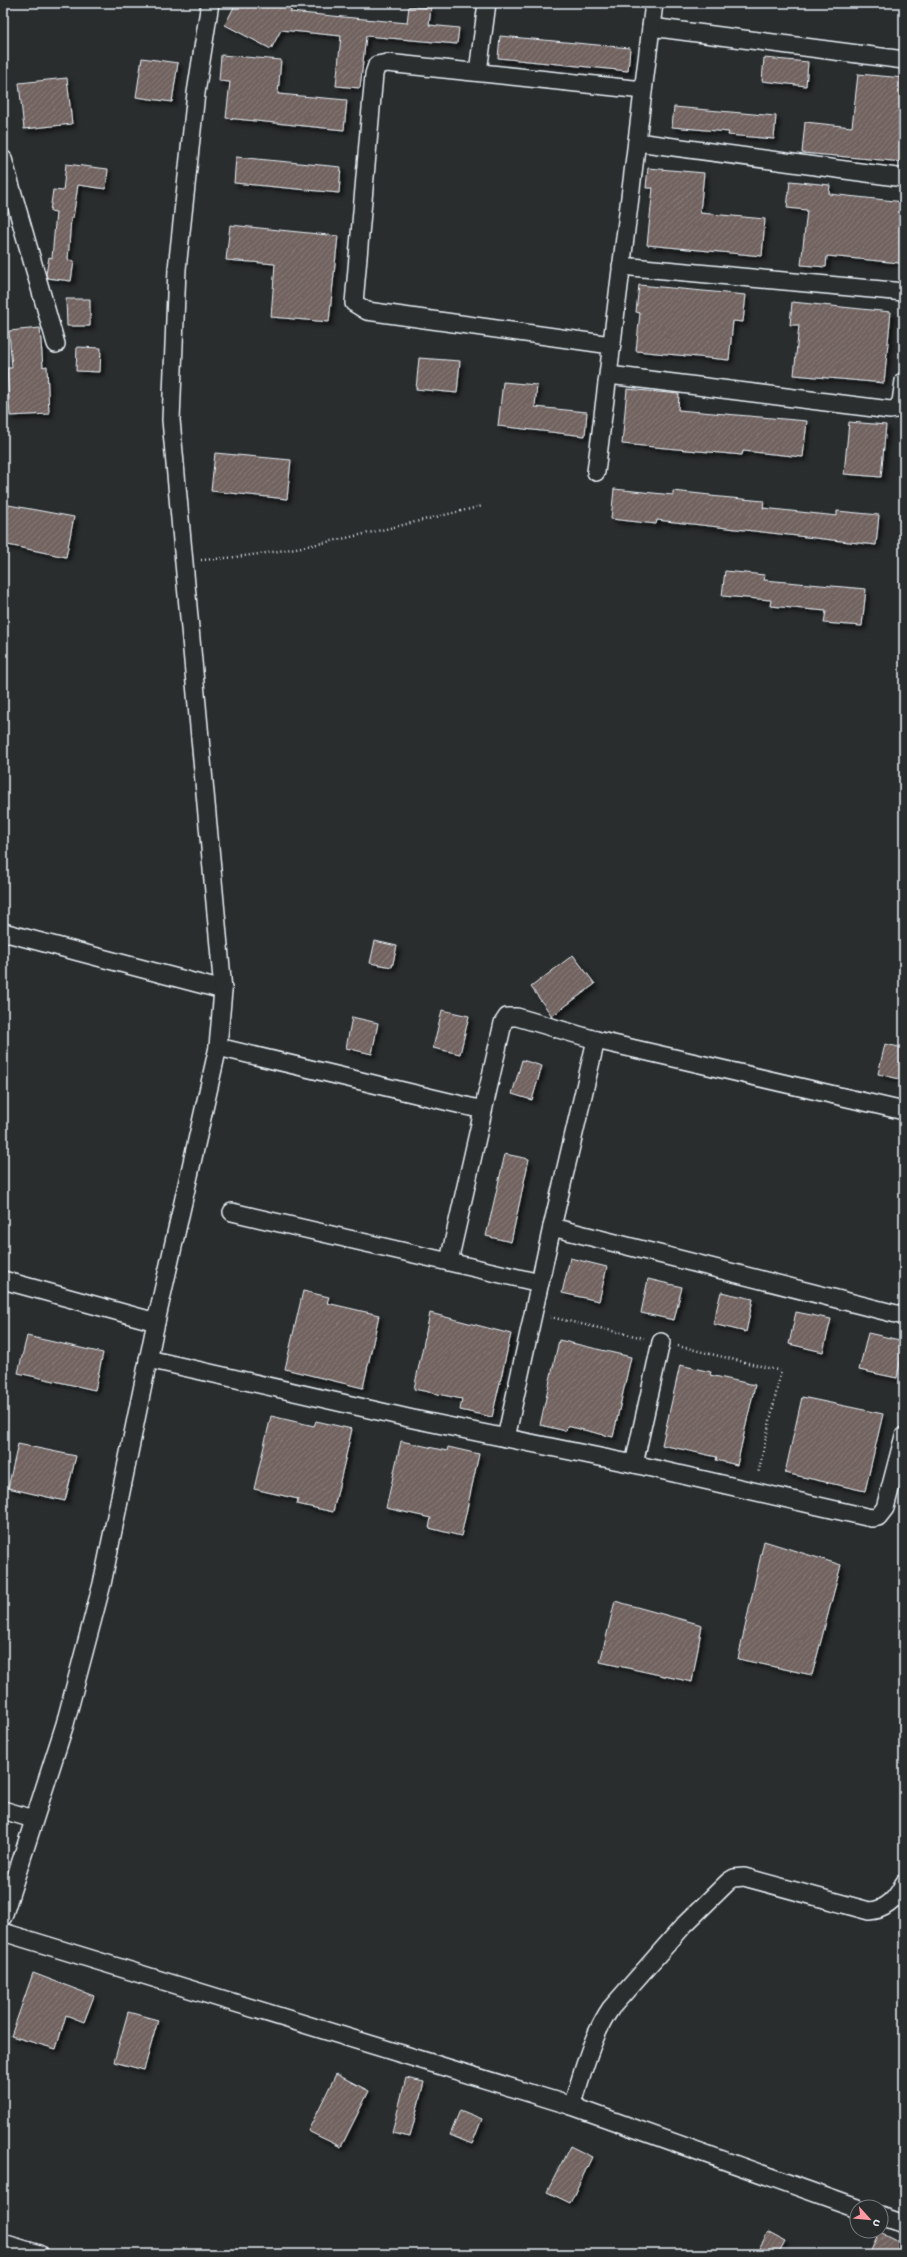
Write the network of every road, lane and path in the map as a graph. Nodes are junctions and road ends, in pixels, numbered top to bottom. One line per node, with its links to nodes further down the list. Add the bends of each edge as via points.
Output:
1 (210, 3): 19 (street, via 196,93 177,269 171,420)
2 (487, 3): 6 (street)
3 (654, 3): 4 (street)
4 (651, 26): 5 (street); 7 (street)
5 (904, 60)
6 (478, 72): 7 (street); 14 (street, via 387,63 377,65 374,74 354,303 367,311)
7 (643, 90): 8 (street)
8 (637, 142): 10 (street); 11 (street)
9 (3, 159): 13 (street)
10 (904, 178)
11 (621, 266): 12 (street); 14 (street)
12 (904, 292)
13 (56, 344)
14 (611, 345): 15 (street)
15 (609, 375): 16 (street, via 890,410 896,409 901,402); 17 (street)
16 (904, 381)
17 (596, 472)
18 (483, 506): 19 (path, via 315,545 248,557)
19 (182, 561): 21 (street)
20 (3, 932): 21 (street)
21 (223, 990): 23 (street)
22 (596, 1040): 24 (street, via 517,1017 507,1017 503,1023); 25 (street); 27 (street)
23 (218, 1047): 24 (street); 33 (street)
24 (483, 1110): 28 (street)
25 (904, 1111)
26 (232, 1212): 28 (street)
27 (552, 1226): 30 (street); 32 (street)
28 (449, 1261): 30 (street)
29 (3, 1280): 33 (street)
30 (540, 1283): 31 (street)
31 (535, 1313): 34 (path); 37 (street)
32 (904, 1316)
33 (156, 1322): 35 (street)
34 (661, 1342): 38 (street); 39 (path, via 780,1370)
35 (148, 1359): 37 (street); 41 (street, via 102,1584 65,1724)
36 (904, 1436): 39 (street, via 885,1508 874,1518)
37 (506, 1438): 38 (street)
38 (634, 1464): 39 (street)
39 (754, 1492)
40 (3, 1810): 41 (street)
41 (33, 1819): 43 (street)
42 (904, 1883): 45 (street, via 900,1892 885,1908 869,1911 744,1877 734,1878 685,1924 611,2008 593,2042)
43 (3, 1917)
44 (3, 1932): 45 (street)
45 (572, 2106): 46 (street)
46 (849, 2205)
47 (889, 2219): 48 (street)
48 (904, 2224)
49 (3, 2243): 50 (street)
50 (39, 2254)

